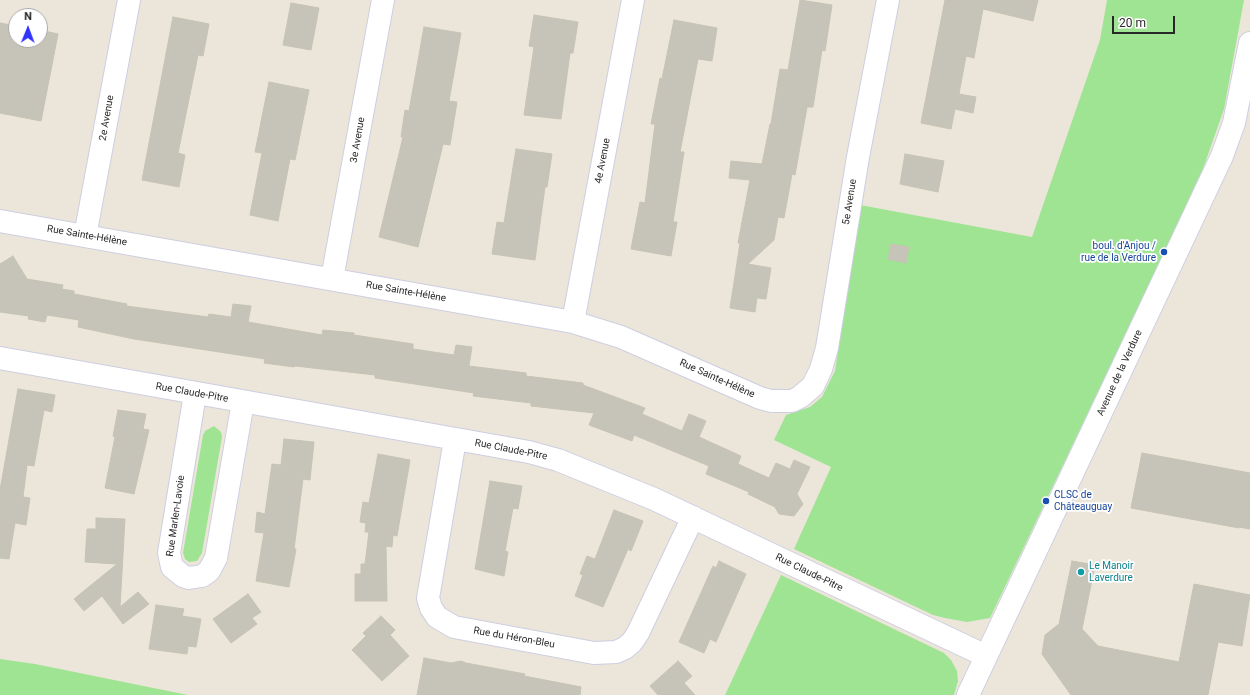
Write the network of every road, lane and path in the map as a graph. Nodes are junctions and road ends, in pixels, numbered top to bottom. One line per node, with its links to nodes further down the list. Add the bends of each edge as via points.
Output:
1 (129, 0): 7 (street, 2e Avenue)
2 (383, 0): 8 (street, 3e Avenue)
3 (633, 0): 9 (street, 4e Avenue)
4 (888, 0): 12 (street, 5e Avenue, via 857,164 829,340 818,379)
5 (1250, 43): 16 (street, Avenue de la Verdure, via 1234,123 1222,156)
6 (0, 221): 7 (street, Rue Sainte-Hélène)
7 (85, 236): 8 (street, Rue Sainte-Hélène)
8 (332, 279): 9 (street, Rue Sainte-Hélène)
9 (573, 322): 12 (street, Rue Sainte-Hélène, via 620,337 760,398 780,402)
10 (0, 358): 11 (street, Rue Claude-Pitre)
11 (195, 394): 13 (street, Rue Claude-Pitre); 13 (street, Rue Marlen-Lavoie, via 169,553 172,567 188,578 202,576 214,566)
12 (800, 397)
13 (243, 402): 14 (street, Rue Claude-Pitre)
14 (454, 440): 15 (street, Rue Claude-Pitre, via 529,452 558,460); 15 (street, Rue du Héron-Bleu, via 428,598 437,617 454,627 594,653 621,650 632,642 638,633)
15 (693, 517): 16 (street, Rue Claude-Pitre)
16 (986, 656): 17 (street, Avenue de la Verdure)
17 (968, 695)

